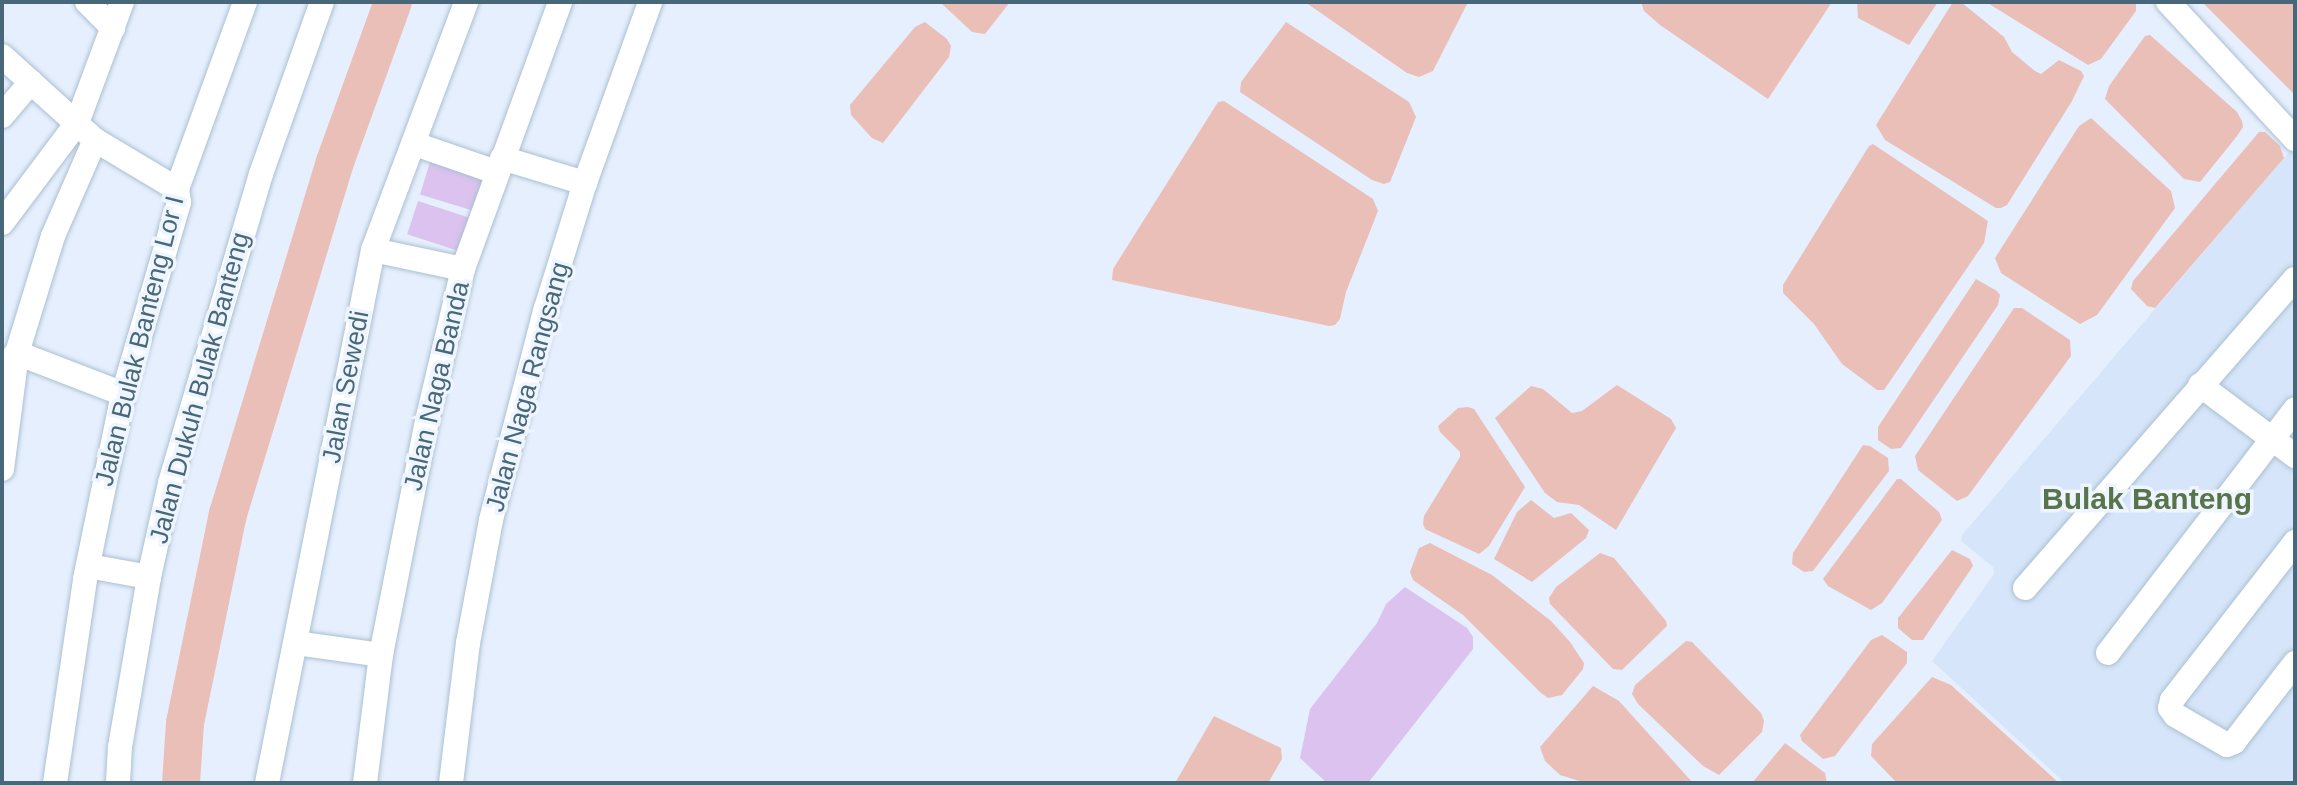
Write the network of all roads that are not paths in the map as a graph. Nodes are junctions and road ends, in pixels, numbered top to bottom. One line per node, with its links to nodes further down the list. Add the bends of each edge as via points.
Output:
1 (87, 2): 9 (street)
2 (122, 2): 9 (street)
3 (245, 2): 18 (street, Jalan Bulak Banteng Lor I)
4 (322, 2): 32 (street, Jalan Dukuh Bulak Banteng, via 256,189 170,483)
5 (466, 2): 15 (street, Jalan Sewedi)
6 (560, 2): 16 (street, Jalan Naga Banda)
7 (650, 2): 17 (street, Jalan Naga Rangsang)
8 (2168, 2): 14 (street)
9 (113, 28): 13 (street)
10 (2, 56): 11 (street)
11 (31, 82): 12 (street); 13 (street)
12 (2, 116)
13 (86, 132): 18 (street); 19 (street); 23 (street)
14 (2295, 139)
15 (415, 144): 16 (street); 20 (street, Jalan Sewedi)
16 (499, 165): 17 (street); 21 (street, Jalan Naga Banda)
17 (585, 183): 42 (street, Jalan Naga Rangsang, via 491,520 468,643)
18 (177, 189): 25 (street, Jalan Bulak Banteng Lor I, via 179,202)
19 (2, 223)
20 (373, 250): 21 (street); 34 (street, Jalan Sewedi)
21 (463, 269): 36 (street, Jalan Naga Banda)
22 (2295, 279): 24 (street)
23 (9, 361): 25 (street); 29 (street)
24 (2200, 385): 27 (street); 33 (street)
25 (123, 394): 31 (street, Jalan Bulak Banteng Lor I)
26 (2295, 409): 27 (street)
27 (2271, 439): 28 (street); 35 (street)
28 (2295, 456)
29 (2, 469)
30 (2295, 542): 37 (street, via 2170,708 2227,745)
31 (88, 566): 32 (street); 38 (street, Jalan Bulak Banteng Lor I)
32 (149, 577): 39 (street, Jalan Dukuh Bulak Banteng)
33 (2025, 588)
34 (296, 643): 36 (street); 40 (street, Jalan Sewedi)
35 (2108, 653)
36 (381, 655): 41 (street, Jalan Naga Banda)
37 (2295, 663)
38 (55, 783)
39 (118, 783)
40 (267, 783)
41 (365, 783)
42 (451, 783)

